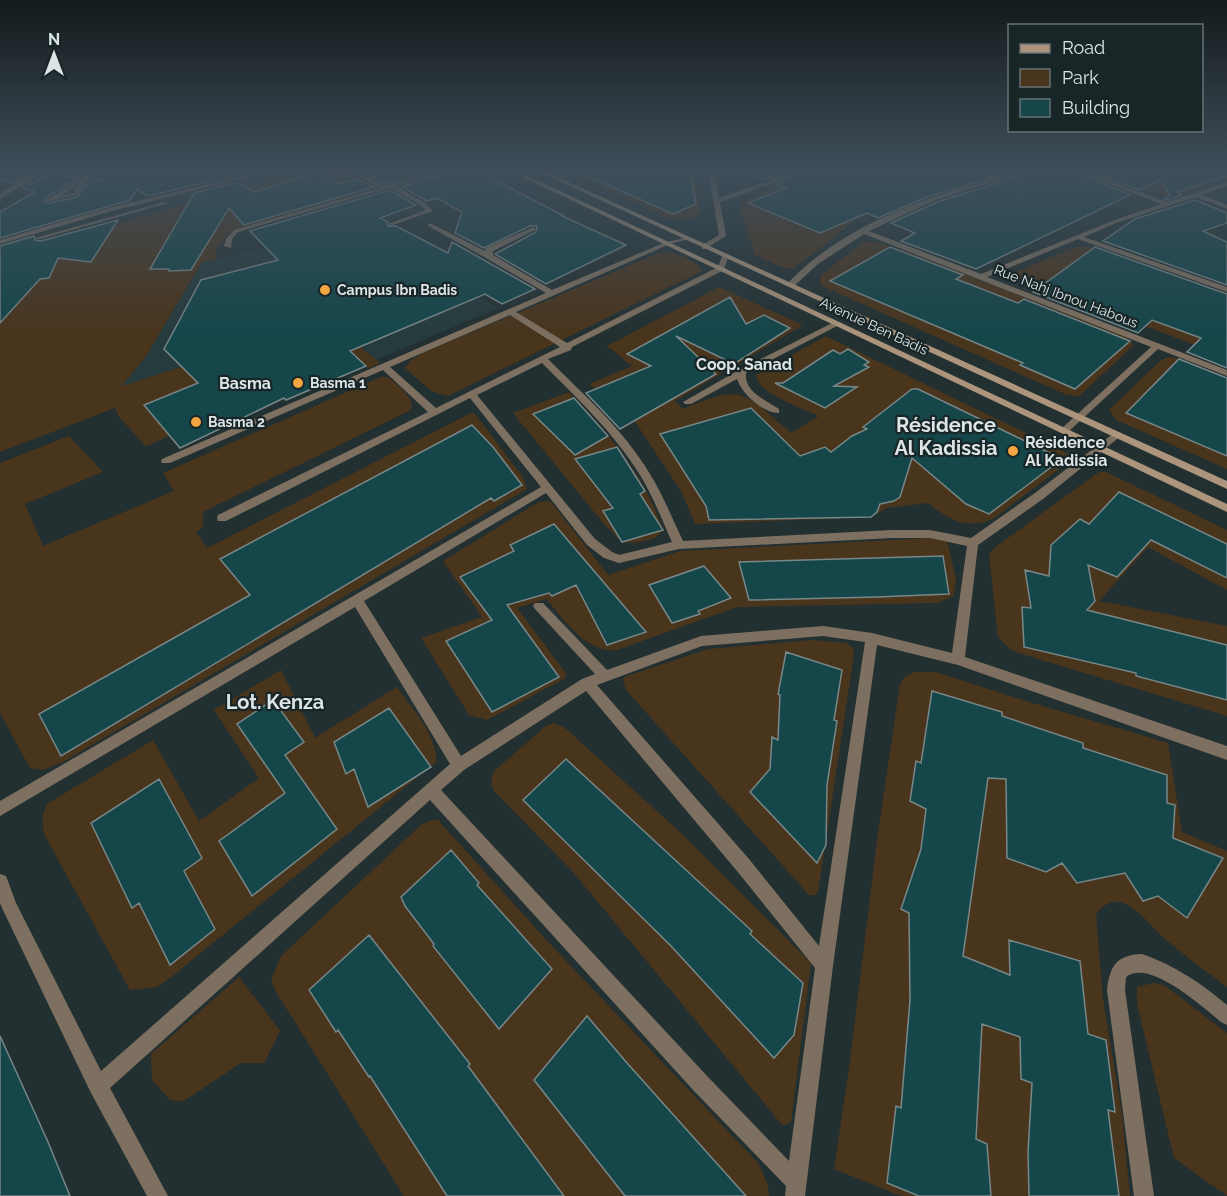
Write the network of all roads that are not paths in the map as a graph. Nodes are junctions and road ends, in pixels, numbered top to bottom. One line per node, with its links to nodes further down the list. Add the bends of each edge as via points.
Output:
1 (63, 225): 15 (street)
2 (87, 225): 15 (street, via 12,246)
3 (257, 225): 16 (street, via 236,231)
4 (430, 225): 18 (street)
5 (629, 225): 14 (main road, Avenue Ben Badis)
6 (658, 225): 13 (main road, Avenue Ben Badis)
7 (721, 225): 17 (street, via 723,236)
8 (873, 225): 11 (street)
9 (1110, 225): 12 (street)
10 (533, 229): 18 (street, via 489,250)
11 (862, 231): 21 (street, Rue Nahj Ibnou Habous); 23 (street, via 828,252)
12 (1078, 237): 21 (street); 24 (street)
13 (687, 238): 14 (street); 17 (main road, Avenue Ben Badis)
14 (668, 243): 20 (main road, Avenue Ben Badis); 26 (street)
15 (1, 244)
16 (228, 246)
17 (705, 247): 19 (main road, Avenue Ben Badis)
18 (489, 256): 26 (street)
19 (726, 256): 20 (street); 23 (main road, Avenue Ben Badis)
20 (722, 268): 28 (main road, Avenue Ben Badis); 30 (street)
21 (981, 277): 29 (street, Rue Nahj Ibnou Habous)
22 (1227, 283): 24 (street)
23 (790, 285): 39 (main road, Avenue Ben Badis)
24 (1218, 287): 25 (street)
25 (1227, 290)
26 (551, 293): 27 (street)
27 (509, 311): 30 (street); 32 (street)
28 (837, 324): 33 (street); 40 (main road, Avenue Ben Badis)
29 (1157, 346): 34 (street, Rue Nahj Ibnou Habous); 39 (street)
30 (568, 348): 31 (street)
31 (544, 360): 35 (street); 49 (street, via 626,447 646,476)
32 (384, 366): 38 (street); 43 (street)
33 (742, 372): 36 (street); 37 (street, via 743,388)
34 (1227, 373)
35 (471, 393): 38 (street); 45 (street)
36 (688, 402)
37 (776, 411)
38 (434, 412): 47 (street)
39 (1081, 417): 40 (street); 41 (main road, Avenue Ben Badis)
40 (1064, 430): 42 (main road, Avenue Ben Badis)
41 (1117, 435): 42 (street); 44 (main road, Avenue Ben Badis)
42 (1101, 449): 46 (main road, Avenue Ben Badis); 48 (street)
43 (166, 461)
44 (1227, 485)
45 (548, 488): 49 (street, via 591,542 608,555 630,558); 50 (street)
46 (1227, 508)
47 (222, 518)
48 (973, 543): 49 (street, via 930,534 892,534); 53 (street)
49 (679, 545)
50 (356, 599): 57 (street); 59 (street)
51 (539, 606): 54 (street)
52 (872, 638): 53 (street); 54 (street, via 823,631 701,641); 62 (street)
53 (958, 660): 56 (street)
54 (605, 676): 55 (street)
55 (587, 683): 57 (street); 62 (street)
56 (1227, 753)
57 (459, 765): 58 (street)
58 (430, 789): 64 (street); 65 (street)
59 (0, 809)
60 (0, 882): 61 (street)
61 (5, 911): 64 (street)
62 (824, 966): 65 (street)
63 (1227, 1016): 67 (street, via 1164,970 1141,962 1130,963 1120,971 1116,990)
64 (98, 1086): 66 (street)
65 (796, 1190)
66 (158, 1196)
67 (1144, 1196)

